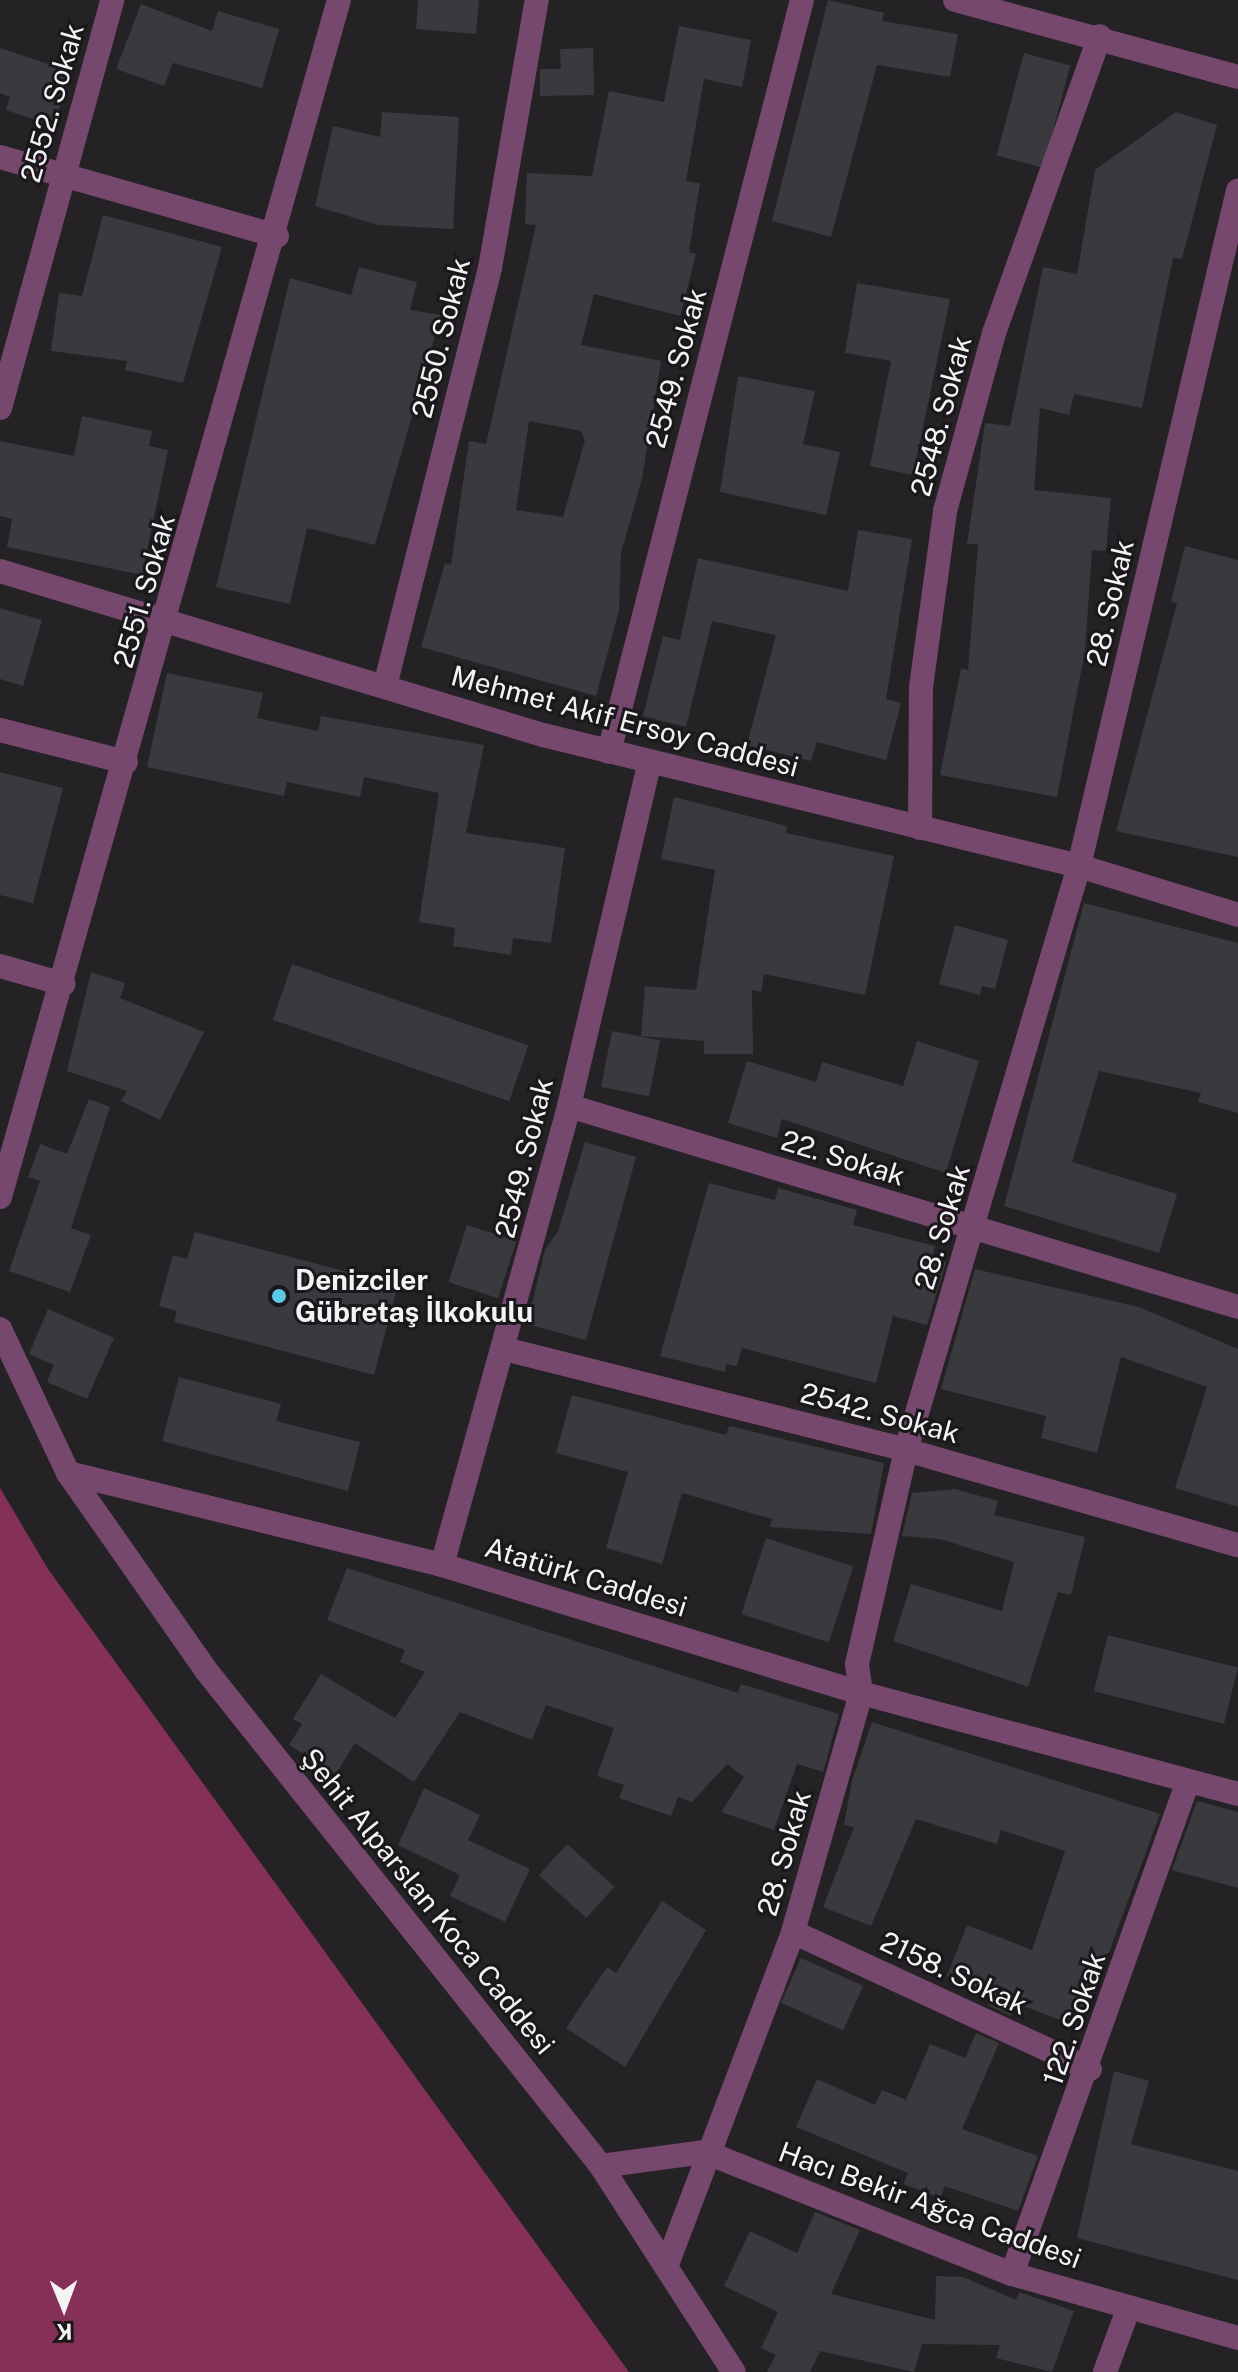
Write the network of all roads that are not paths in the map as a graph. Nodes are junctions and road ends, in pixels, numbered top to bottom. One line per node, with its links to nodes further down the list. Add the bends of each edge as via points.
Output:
1 (112, 0): 9 (street, 2552. Sokak)
2 (339, 0): 11 (street, 2551. Sokak)
3 (537, 0): 15 (street, 2550. Sokak, via 490,268)
4 (802, 0): 17 (street, 2549. Sokak)
5 (955, 0): 6 (street)
6 (1100, 36): 7 (street); 20 (street, 2548. Sokak, via 994,333 945,511 921,687)
7 (1238, 77)
8 (0, 157): 9 (street)
9 (62, 175): 11 (street); 12 (street, 2552. Sokak)
10 (1238, 190): 21 (street, 28. Sokak)
11 (277, 236): 14 (street, 2551. Sokak)
12 (0, 408)
13 (0, 571): 14 (street, Mehmet Akif Ersoy Caddesi)
14 (168, 619): 15 (street, Mehmet Akif Ersoy Caddesi); 18 (street, 2551. Sokak)
15 (385, 686): 17 (street, Mehmet Akif Ersoy Caddesi)
16 (0, 730): 18 (street)
17 (609, 752): 19 (street, Mehmet Akif Ersoy Caddesi)
18 (126, 762): 24 (street, 2551. Sokak)
19 (650, 762): 20 (street, Mehmet Akif Ersoy Caddesi); 25 (street, 2549. Sokak)
20 (920, 828): 21 (street, Mehmet Akif Ersoy Caddesi)
21 (1079, 866): 22 (street, Mehmet Akif Ersoy Caddesi); 27 (street, 28. Sokak)
22 (1238, 915)
23 (0, 966): 24 (street)
24 (63, 984): 26 (street, 2551. Sokak)
25 (569, 1106): 27 (street, 22. Sokak); 30 (street, 2549. Sokak)
26 (0, 1197)
27 (973, 1229): 28 (street, 22. Sokak); 31 (street, 28. Sokak)
28 (1238, 1307)
29 (0, 1329): 32 (street)
30 (505, 1349): 31 (street, 2542. Sokak); 34 (street, 2549. Sokak)
31 (906, 1450): 33 (street, 2542. Sokak); 35 (street, 28. Sokak, via 857,1664)
32 (68, 1473): 34 (street, Atatürk Caddesi); 41 (street, Şehit Alparslan Koca Caddesi, via 205,1669)
33 (1238, 1545)
34 (442, 1565): 35 (street, Atatürk Caddesi)
35 (861, 1693): 36 (street, Atatürk Caddesi); 38 (street, 28. Sokak)
36 (1188, 1781): 37 (street, Atatürk Caddesi); 39 (street, 122. Sokak)
37 (1238, 1794)
38 (793, 1932): 39 (street, 2158. Sokak); 40 (street, 28. Sokak)
39 (1090, 2069): 43 (street, 122. Sokak)
40 (705, 2152): 41 (street, Hacı Bekir Ağca Caddesi); 42 (street, 28. Sokak); 43 (street, Hacı Bekir Ağca Caddesi)
41 (601, 2166): 42 (street, Şehit Alparslan Koca Caddesi)
42 (666, 2267): 46 (street, Şehit Alparslan Koca Caddesi)
43 (1012, 2274): 44 (street, Hacı Bekir Ağca Caddesi)
44 (1129, 2307): 45 (street, Hacı Bekir Ağca Caddesi); 47 (street)
45 (1238, 2338)
46 (734, 2372)
47 (1105, 2372)

